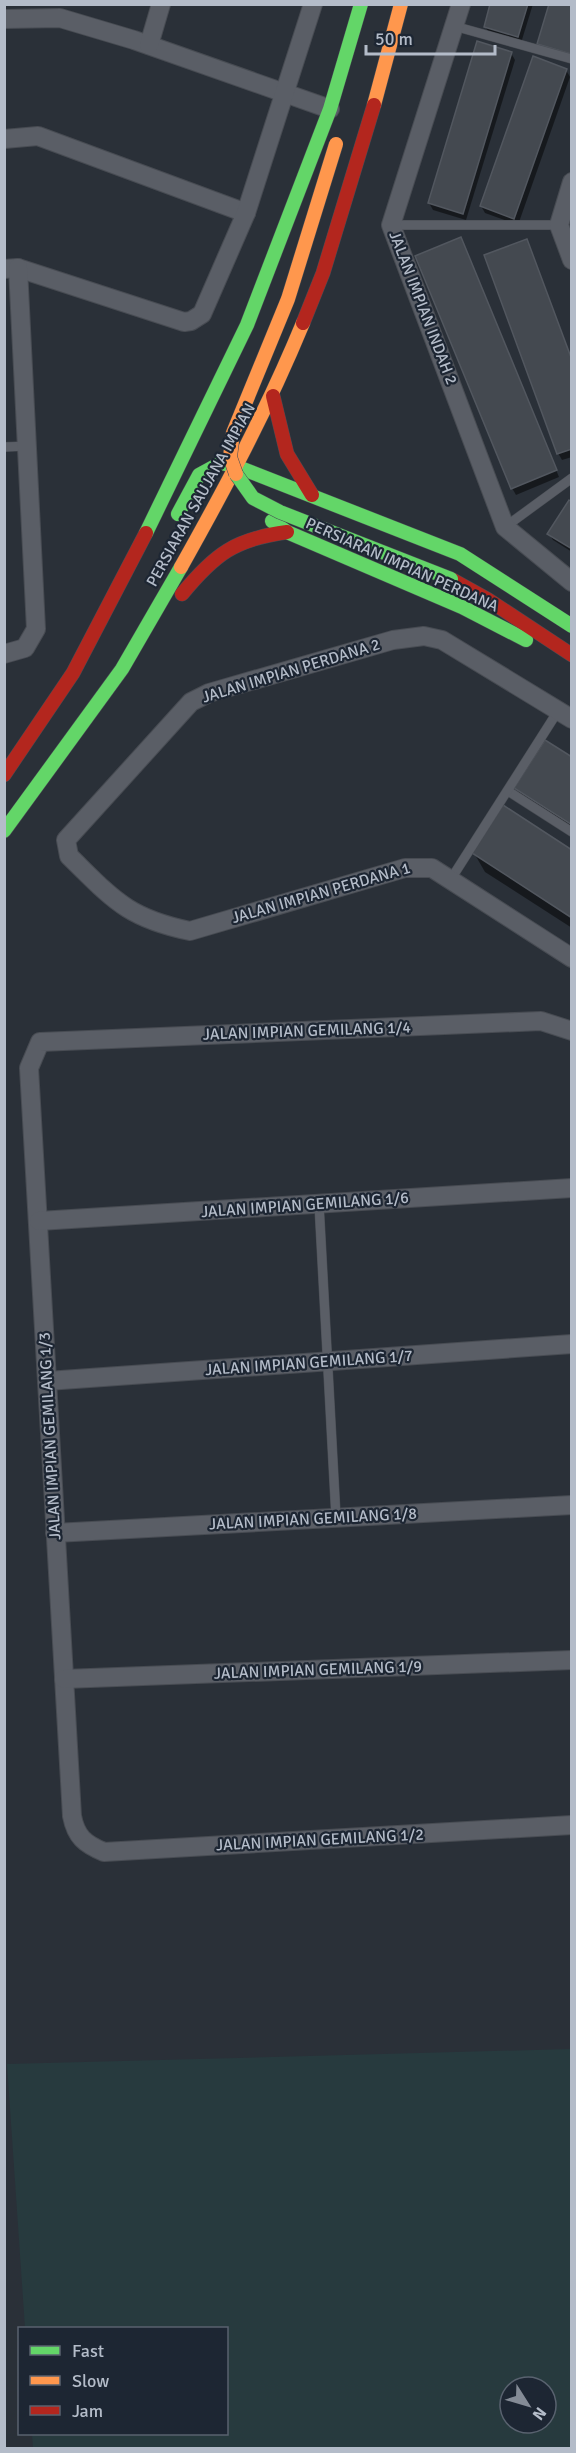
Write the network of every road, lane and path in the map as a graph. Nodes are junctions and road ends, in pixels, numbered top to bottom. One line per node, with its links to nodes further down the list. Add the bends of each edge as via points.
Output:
1 (9, 4): 7 (street)
2 (161, 4): 9 (street)
3 (313, 4): 11 (street)
4 (401, 4): 22 (main road, PERSIARAN SAUJANA IMPIAN, via 323,273)
5 (461, 4): 8 (street, JALAN IMPIAN INDAH 2)
6 (361, 5): 12 (main road, PERSIARAN SAUJANA IMPIAN)
7 (4, 19): 9 (street, via 60,18)
8 (454, 26): 10 (lane); 16 (street, JALAN IMPIAN INDAH 2)
9 (148, 45): 11 (street)
10 (572, 58)
11 (285, 95): 12 (street); 15 (street)
12 (336, 127): 20 (main road, PERSIARAN SAUJANA IMPIAN); 37 (main road, bridge, via 288,299 234,433 230,457 238,480 253,498 280,512 451,579)
13 (4, 139): 15 (street, via 38,136)
14 (572, 182): 17 (street)
15 (246, 213): 19 (street, via 207,308 198,318 184,322)
16 (391, 225): 17 (lane); 30 (street, JALAN IMPIAN INDAH 2)
17 (559, 225): 18 (street)
18 (572, 260)
19 (11, 269): 23 (street)
20 (247, 325): 21 (main road, via 248,350); 40 (main road, PERSIARAN SAUJANA IMPIAN, via 117,592)
21 (240, 371)
22 (273, 396): 26 (main road, PERSIARAN SAUJANA IMPIAN); 29 (main road, via 287,454)
23 (28, 446): 24 (lane); 36 (street, via 36,629 31,643)
24 (4, 447)
25 (213, 460): 26 (main road, PERSIARAN IMPIAN PERDANA); 28 (main road, PERSIARAN IMPIAN PERDANA, via 219,475); 31 (main road, via 189,491)
26 (238, 467): 28 (main road, PERSIARAN SAUJANA IMPIAN); 29 (main road, PERSIARAN IMPIAN PERDANA)
27 (572, 478): 30 (lane)
28 (230, 482): 32 (main road, PERSIARAN IMPIAN PERDANA); 39 (main road, PERSIARAN SAUJANA IMPIAN)
29 (312, 495): 34 (main road, PERSIARAN IMPIAN PERDANA, via 460,554)
30 (505, 527): 33 (street, JALAN IMPIAN INDAH 2)
31 (170, 531)
32 (287, 532): 38 (main road, PERSIARAN IMPIAN PERDANA, via 462,607); 39 (main road, via 238,541 219,553)
33 (572, 582)
34 (572, 626)
35 (108, 639): 40 (main road)
36 (11, 653)
37 (572, 655)
38 (572, 664)
39 (122, 669): 44 (main road, PERSIARAN SAUJANA IMPIAN)
40 (73, 673): 42 (main road, PERSIARAN SAUJANA IMPIAN)
41 (565, 715): 43 (lane); 47 (street, JALAN IMPIAN PERDANA 2, via 442,640 424,636 393,640 209,693 191,702 66,840 69,856)
42 (4, 775)
43 (508, 790): 45 (lane); 46 (lane)
44 (4, 831)
45 (572, 832)
46 (451, 879): 47 (street, JALAN IMPIAN PERDANA 1, via 432,868 405,867 190,931 158,924); 48 (street, JALAN IMPIAN PERDANA 1)
47 (121, 907)
48 (572, 958)
49 (572, 1031): 50 (street, JALAN IMPIAN GEMILANG 1/4, via 541,1021)
50 (40, 1041): 53 (street, JALAN IMPIAN GEMILANG 1/3, via 29,1068)
51 (572, 1188): 52 (street, JALAN IMPIAN GEMILANG 1/6)
52 (319, 1204): 53 (street, JALAN IMPIAN GEMILANG 1/6); 55 (lane)
53 (39, 1221): 56 (street, JALAN IMPIAN GEMILANG 1/3)
54 (572, 1344): 55 (street, JALAN IMPIAN GEMILANG 1/7)
55 (327, 1361): 56 (street, JALAN IMPIAN GEMILANG 1/7); 58 (lane)
56 (47, 1381): 59 (street, JALAN IMPIAN GEMILANG 1/3)
57 (572, 1505): 58 (street, JALAN IMPIAN GEMILANG 1/8)
58 (336, 1517): 59 (street, JALAN IMPIAN GEMILANG 1/8)
59 (56, 1533): 61 (street, JALAN IMPIAN GEMILANG 1/3)
60 (572, 1660): 61 (street, JALAN IMPIAN GEMILANG 1/9)
61 (64, 1680): 63 (street, JALAN IMPIAN GEMILANG 1/3)
62 (572, 1826): 63 (street, JALAN IMPIAN GEMILANG 1/2, via 104,1852 88,1845)
63 (75, 1832)

